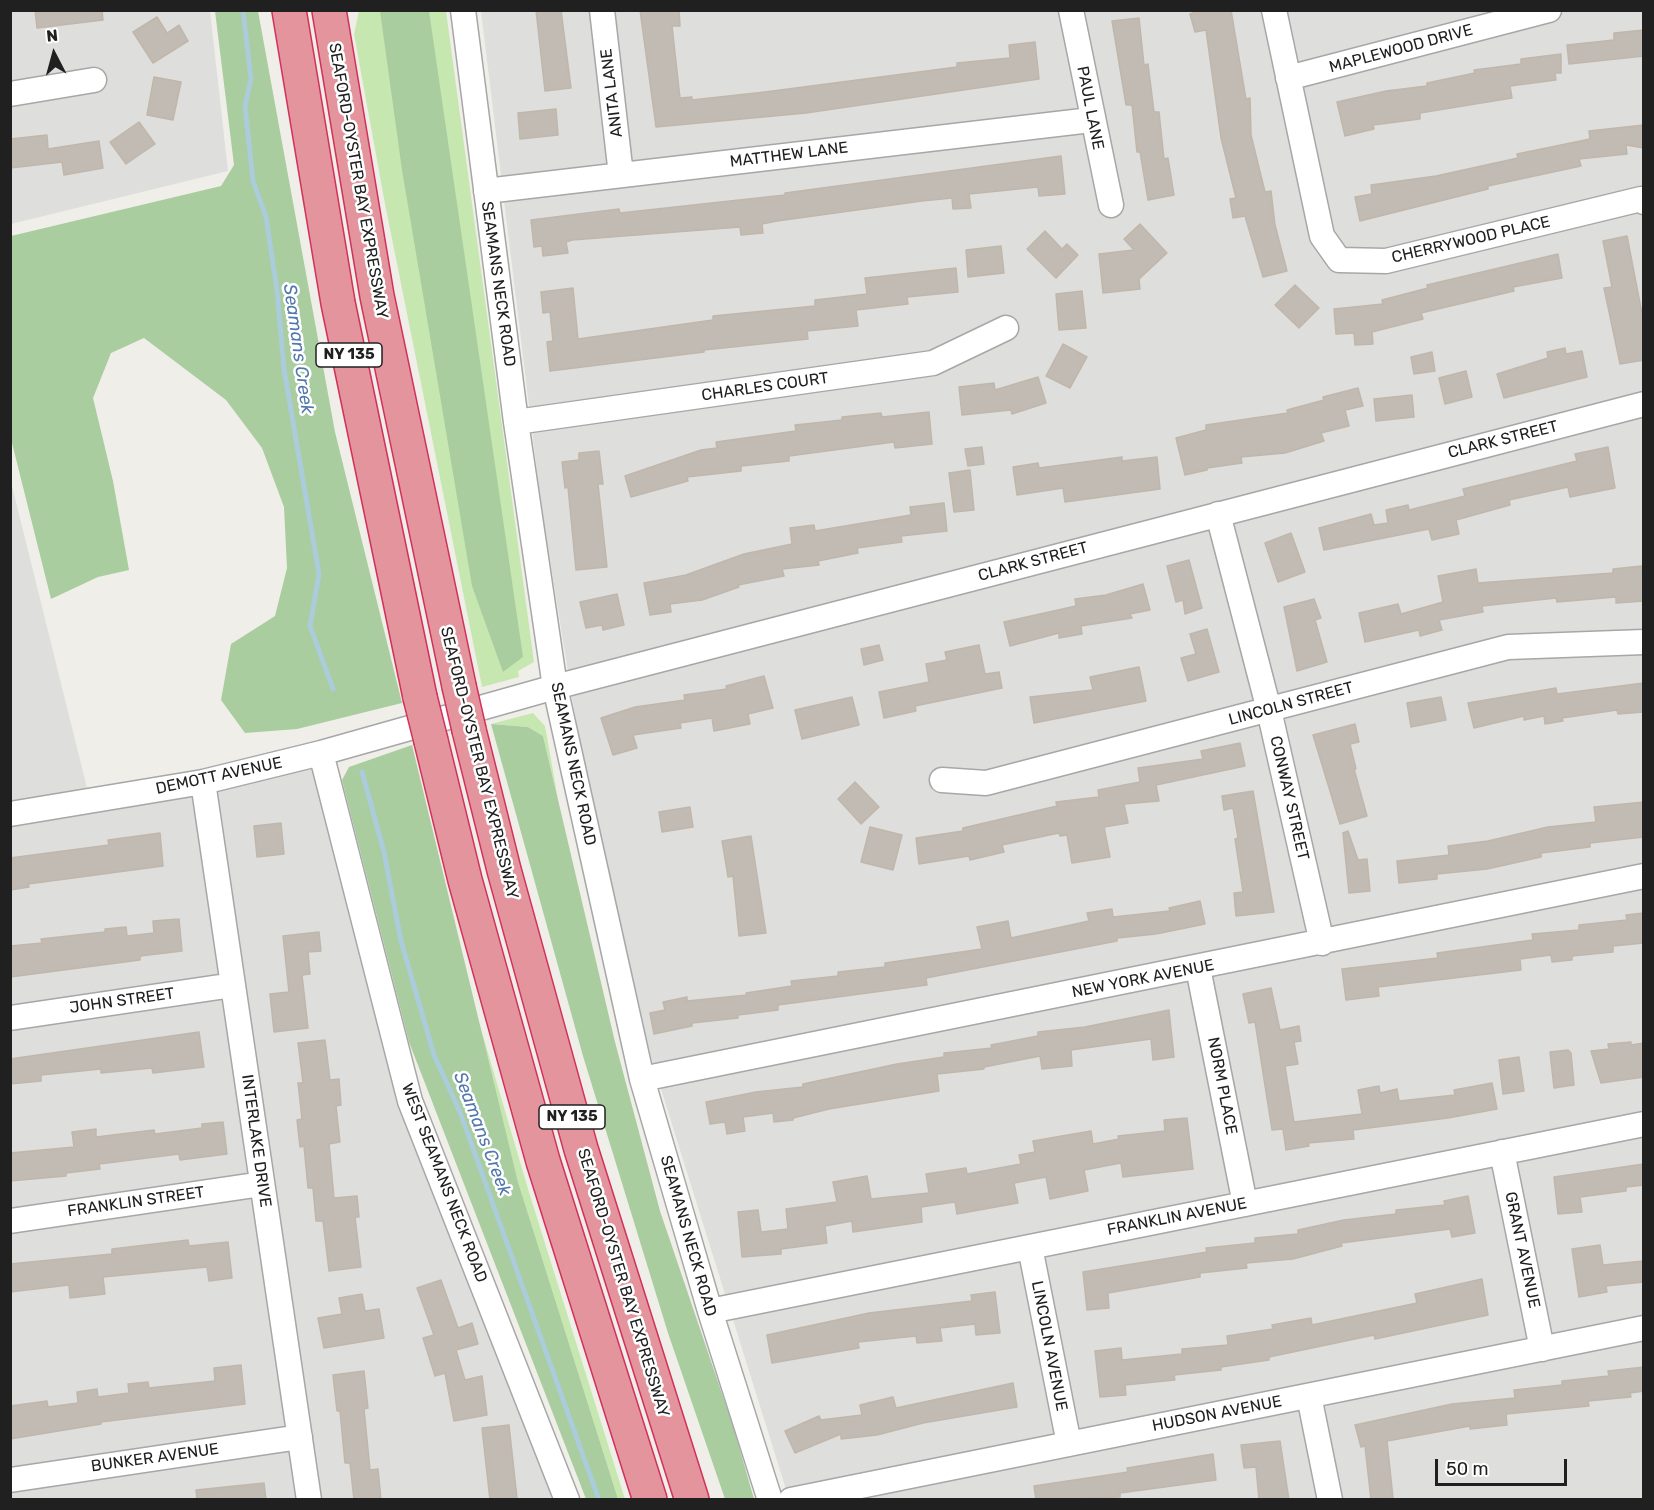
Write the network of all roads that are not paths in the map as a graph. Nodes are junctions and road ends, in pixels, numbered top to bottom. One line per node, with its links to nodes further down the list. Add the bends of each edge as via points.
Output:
1 (289, 10): 23 (highway, NY 135, via 338,303)
2 (329, 10): 51 (highway, SEAFORD-OYSTER BAY EXPRESSWAY / NY 135, bridge, via 377,296 469,730 581,1149)
3 (463, 10): 13 (street, SEAMANS NECK ROAD)
4 (602, 10): 12 (street, ANITA LANE)
5 (1071, 10): 11 (street, PAUL LANE)
6 (1274, 10): 8 (street, CHERRYWOOD PLACE)
7 (1548, 10): 8 (street, MAPLEWOOD DRIVE)
8 (1288, 78): 14 (street, CHERRYWOOD PLACE, via 1322,236 1339,260 1386,261 1641,199)
9 (94, 80): 10 (street)
10 (10, 94)
11 (1091, 120): 12 (street, MATTHEW LANE); 15 (street, PAUL LANE)
12 (621, 175): 13 (street, MATTHEW LANE)
13 (486, 191): 18 (street, SEAMANS NECK ROAD)
14 (1644, 202)
15 (1111, 206)
16 (1006, 328): 18 (street, CHARLES COURT, via 933,363)
17 (1644, 404): 19 (street, CLARK STREET)
18 (516, 422): 21 (street, SEAMANS NECK ROAD)
19 (1218, 514): 21 (street, CLARK STREET); 22 (street, CONWAY STREET)
20 (1644, 642): 22 (street, LINCOLN STREET, via 1508,647)
21 (555, 687): 23 (street, CLARK STREET); 33 (street, SEAMANS NECK ROAD)
22 (1269, 710): 25 (street, LINCOLN STREET, via 986,783); 29 (street, CONWAY STREET)
23 (425, 721): 24 (street, DEMOTT AVENUE); 50 (highway, NY 135, via 543,1161)
24 (321, 753): 26 (street, DEMOTT AVENUE); 49 (street, WEST SEAMANS NECK ROAD, via 410,1101)
25 (942, 780)
26 (203, 782): 27 (street, DEMOTT AVENUE); 31 (street, INTERLAKE DRIVE)
27 (10, 814)
28 (1644, 876): 29 (street, NEW YORK AVENUE)
29 (1322, 943): 30 (street, NEW YORK AVENUE)
30 (1198, 968): 33 (street, NEW YORK AVENUE); 37 (street, NORM PLACE)
31 (233, 985): 32 (street, JOHN STREET); 36 (street, INTERLAKE DRIVE)
32 (10, 1018)
33 (642, 1079): 40 (street, SEAMANS NECK ROAD)
34 (1644, 1124): 35 (street, FRANKLIN AVENUE)
35 (1502, 1152): 37 (street, FRANKLIN AVENUE); 42 (street, GRANT AVENUE)
36 (262, 1184): 38 (street, FRANKLIN STREET); 44 (street, INTERLAKE DRIVE)
37 (1245, 1204): 39 (street, FRANKLIN AVENUE)
38 (10, 1221)
39 (1030, 1247): 40 (street, FRANKLIN AVENUE); 45 (street, LINCOLN AVENUE)
40 (710, 1311): 52 (street, SEAMANS NECK ROAD)
41 (1644, 1328): 42 (street, HUDSON AVENUE)
42 (1542, 1349): 43 (street, HUDSON AVENUE)
43 (1309, 1396): 45 (street, HUDSON AVENUE); 54 (street)
44 (300, 1437): 46 (street, BUNKER AVENUE); 48 (street, INTERLAKE DRIVE)
45 (1069, 1444): 47 (street, HUDSON AVENUE)
46 (10, 1480)
47 (830, 1495): 53 (street, HUDSON AVENUE)
48 (309, 1500)
49 (567, 1500)
50 (650, 1500)
51 (692, 1500)
52 (770, 1500)
53 (790, 1500)
54 (1330, 1500)

